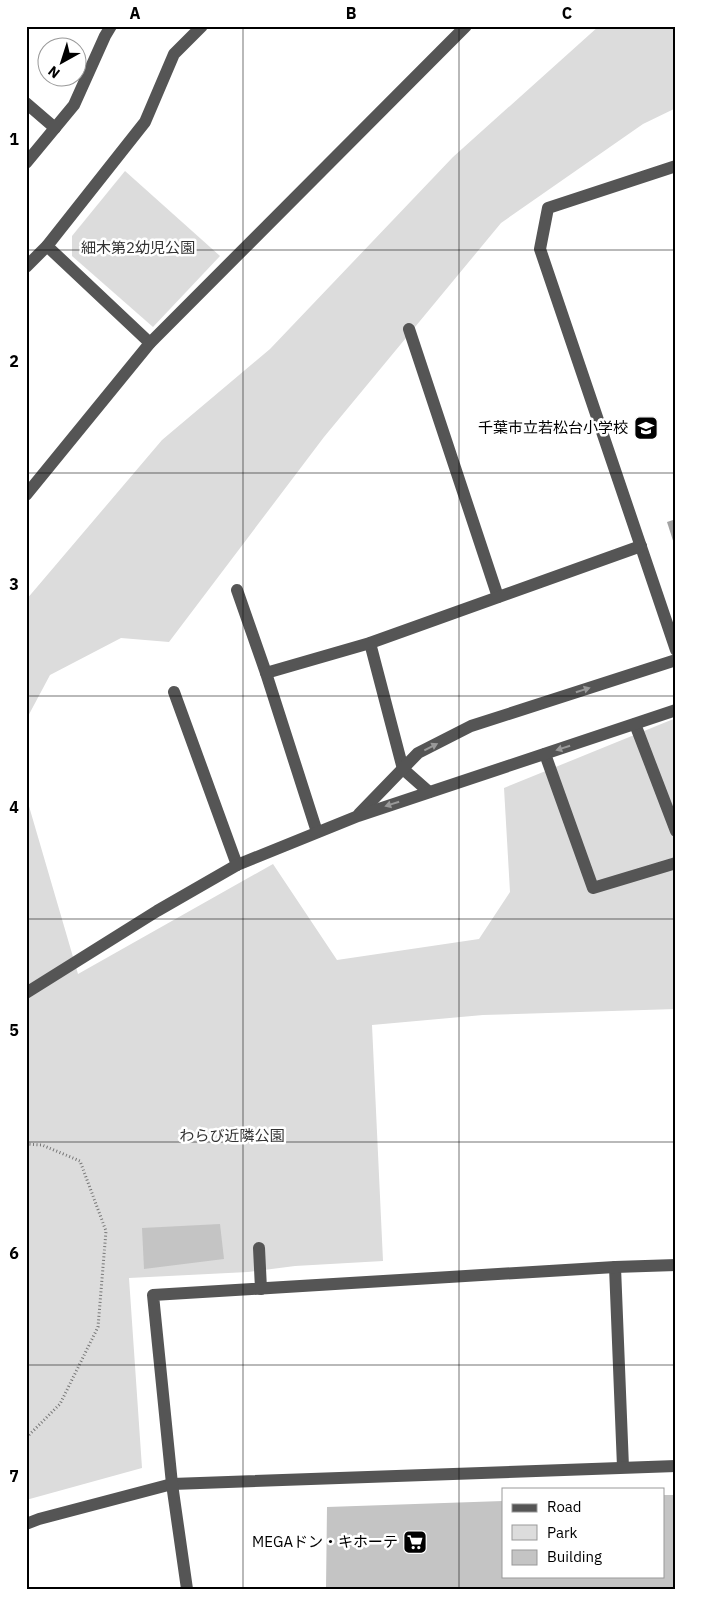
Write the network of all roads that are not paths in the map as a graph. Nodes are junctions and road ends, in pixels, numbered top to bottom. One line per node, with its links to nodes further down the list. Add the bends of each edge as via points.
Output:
1 (112, 26): 5 (street, via 74,105)
2 (202, 26): 8 (street, via 174,54 146,122)
3 (466, 26): 11 (street)
4 (26, 103): 5 (street)
5 (55, 128): 6 (street)
6 (26, 163)
7 (676, 166): 13 (street, via 548,208 540,249)
8 (47, 246): 9 (street); 11 (street)
9 (26, 267)
10 (409, 329): 15 (street)
11 (150, 343): 12 (street)
12 (26, 495)
13 (641, 546): 15 (street); 17 (street)
14 (237, 590): 19 (street)
15 (498, 597): 16 (street)
16 (370, 643): 19 (street); 24 (street)
17 (676, 650)
18 (676, 660): 24 (street, one-way to 18, via 418,753 472,726)
19 (266, 673): 28 (street)
20 (174, 692): 30 (street)
21 (676, 710): 22 (street)
22 (635, 724): 23 (street, one-way to 23); 27 (street)
23 (545, 754): 25 (street); 29 (street, via 592,888)
24 (403, 769): 25 (street); 26 (street)
25 (429, 792): 26 (street, one-way to 26)
26 (358, 816): 28 (street)
27 (676, 831)
28 (318, 832): 30 (street)
29 (676, 863)
30 (237, 865): 31 (street)
31 (26, 993)
32 (259, 1248): 35 (street)
33 (676, 1265): 34 (street)
34 (615, 1267): 35 (street); 37 (street)
35 (261, 1288): 38 (street, via 153,1295)
36 (676, 1466): 37 (street)
37 (623, 1467): 38 (street)
38 (172, 1484): 39 (street); 40 (street)
39 (26, 1524)
40 (186, 1589)

